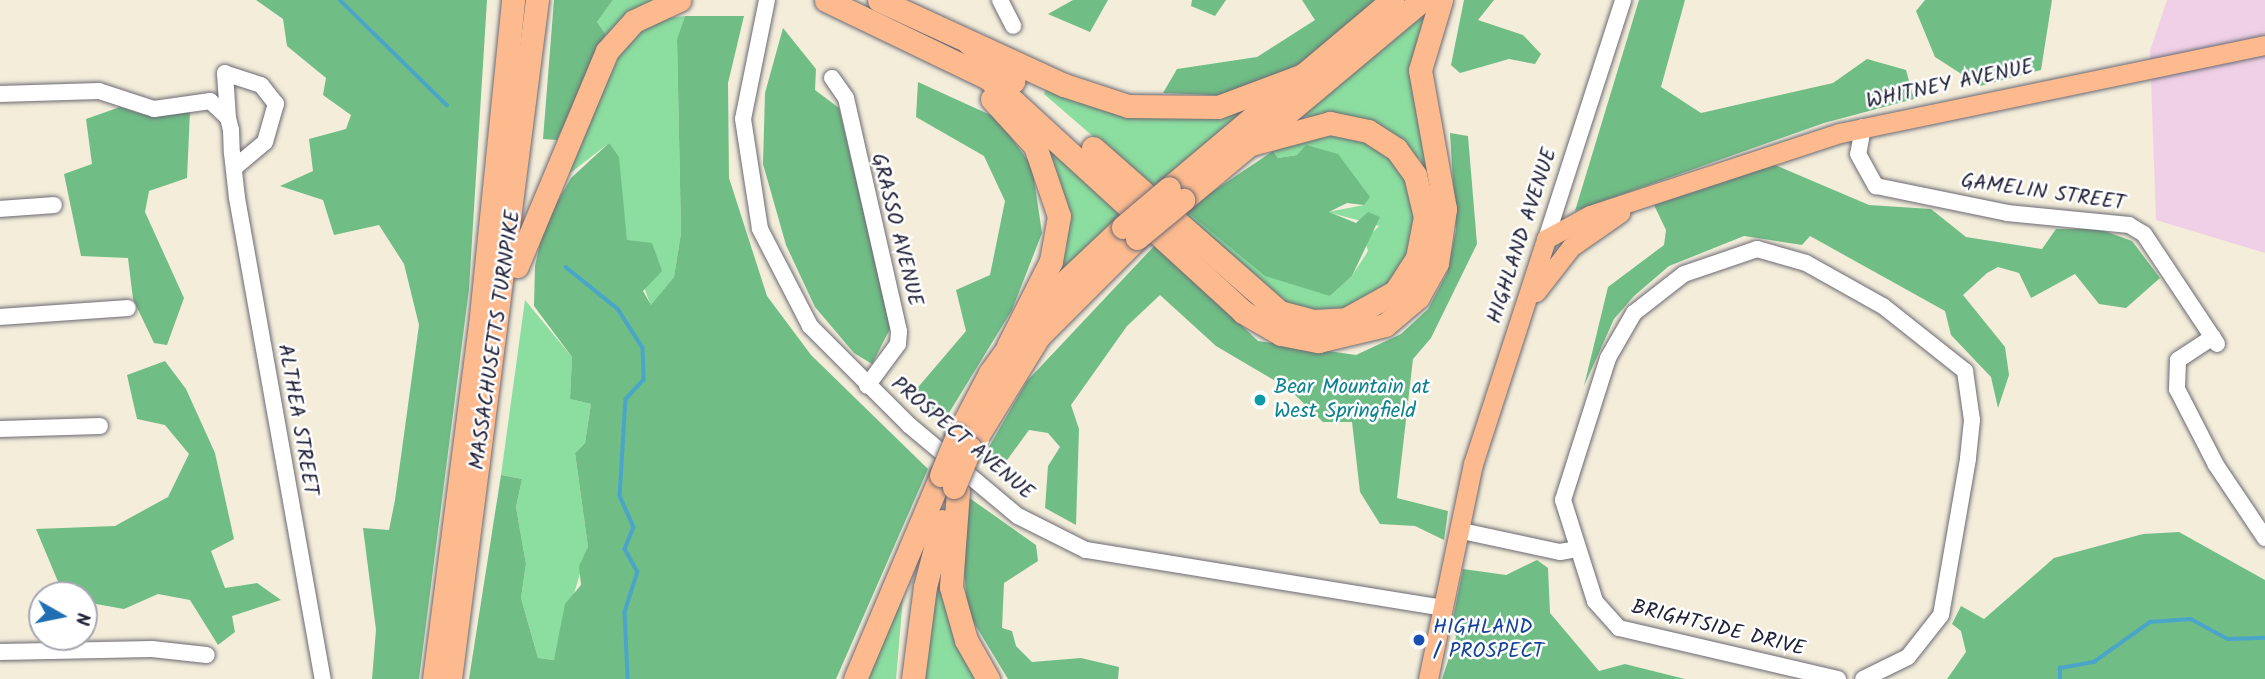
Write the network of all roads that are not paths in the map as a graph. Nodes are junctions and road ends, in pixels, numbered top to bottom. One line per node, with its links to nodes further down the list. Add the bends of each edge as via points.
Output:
1 (502, 0): 30 (highway)
2 (513, 0): 30 (highway, MASSACHUSETTS TURNPIKE)
3 (537, 0): 32 (highway, MASSACHUSETTS TURNPIKE)
4 (679, 0): 32 (highway, via 634,21 607,51)
5 (767, 0): 36 (street, PROSPECT AVENUE, via 743,119 754,208 793,301)
6 (826, 0): 15 (highway)
7 (879, 0): 15 (highway)
8 (1000, 0): 13 (street)
9 (1392, 0): 16 (highway)
10 (1422, 0): 21 (highway)
11 (1441, 0): 15 (highway, via 1420,70 1445,209 1441,250 1409,306 1385,325 1345,340 1305,340 1259,324)
12 (1623, 0): 27 (street, HIGHLAND AVENUE)
13 (1013, 26)
14 (2265, 45): 20 (main road, WHITNEY AVENUE)
15 (965, 53): 16 (highway, via 1091,96 1157,110 1231,105); 21 (highway, via 1269,307 1302,320 1335,321 1367,312 1395,292 1417,258 1426,217 1415,175 1396,149 1368,131 1330,123); 35 (highway, via 1030,138 1057,205 1054,253)
16 (1301, 76): 23 (highway)
17 (832, 78): 36 (street, GRASSO AVENUE, via 846,98 900,332 898,344)
18 (0, 94): 19 (street, via 99,91 154,109 211,102)
19 (228, 118): 22 (street, ALTHEA STREET); 22 (street, ALTHEA STREET, via 225,73 261,85 274,98 265,142)
20 (1863, 127): 24 (main road, WHITNEY AVENUE); 44 (street, GAMELIN STREET, via 1857,153 1876,186 2007,214 2129,225 2144,234 2215,341 2178,360 2176,389 2216,465)
21 (1248, 145): 23 (highway)
22 (233, 168): 49 (street, ALTHEA STREET)
23 (1176, 194): 28 (highway, bridge)
24 (1652, 196): 27 (main road, WHITNEY AVENUE); 29 (main road, WHITNEY AVENUE)
25 (54, 205): 26 (street)
26 (0, 209)
27 (1553, 229): 29 (main road); 33 (main road, HIGHLAND AVENUE)
28 (1130, 232): 35 (highway, via 1053,291); 39 (highway, via 1039,336)
29 (1572, 247): 33 (main road, WHITNEY AVENUE)
30 (489, 248): 50 (highway, MASSACHUSETTS TURNPIKE)
31 (128, 308): 34 (street)
32 (500, 311): 51 (highway, MASSACHUSETTS TURNPIKE)
33 (1522, 314): 41 (main road, HIGHLAND AVENUE)
34 (0, 317)
35 (1008, 346): 39 (highway)
36 (867, 386): 46 (street, PROSPECT AVENUE, via 1018,516 1081,549 1193,572)
37 (100, 426): 38 (street)
38 (0, 429)
39 (964, 449): 40 (highway, bridge)
40 (951, 484): 42 (highway); 54 (highway, via 925,587); 55 (highway, via 953,596 966,640)
41 (1468, 487): 43 (main road, HIGHLAND AVENUE); 46 (main road, HIGHLAND AVENUE)
42 (929, 505): 52 (highway); 53 (highway, via 910,586)
43 (1462, 531): 45 (street, via 1560,552); 46 (main road, HIGHLAND AVENUE)
44 (2265, 538)
45 (1577, 549): 58 (street, BRIGHTSIDE DRIVE, via 1600,608 1623,631); 59 (street, BRIGHTSIDE DRIVE, via 1563,500 1565,481 1610,351 1657,292 1743,252 1775,250 1883,306 1965,370 1972,420 1941,615 1908,657)
46 (1438, 607): 56 (main road, HIGHLAND AVENUE); 57 (main road, HIGHLAND AVENUE)
47 (0, 652): 48 (street, via 152,649)
48 (207, 655)
49 (323, 679)
50 (434, 679)
51 (450, 679)
52 (855, 679)
53 (903, 679)
54 (913, 679)
55 (988, 679)
56 (1416, 679)
57 (1428, 679)
58 (1838, 679)
59 (1863, 679)

